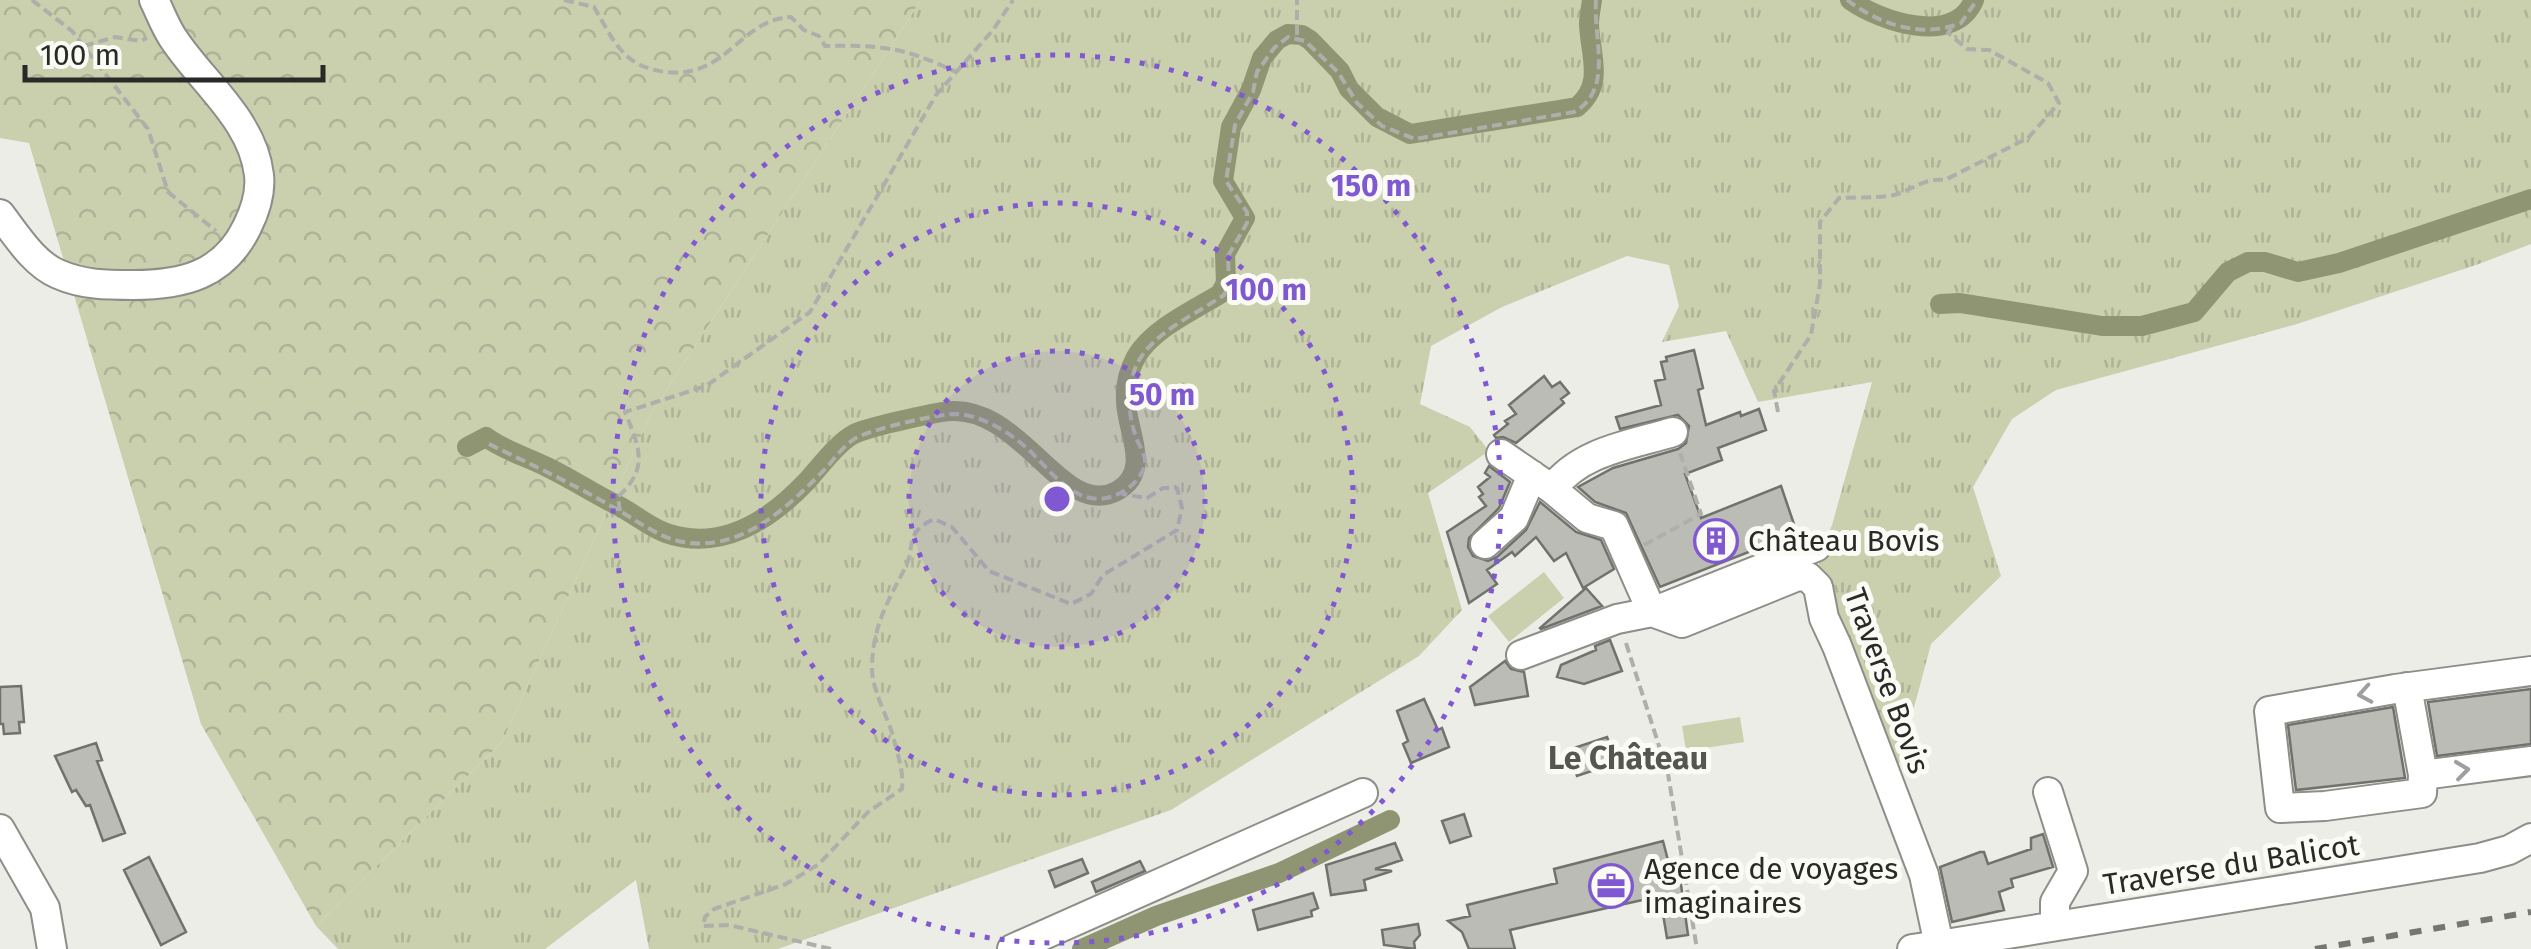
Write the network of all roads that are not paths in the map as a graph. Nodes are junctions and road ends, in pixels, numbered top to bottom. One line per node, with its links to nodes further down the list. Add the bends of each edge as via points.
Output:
1 (154, 0): 2 (street, via 256,157 256,210 235,246 218,266 190,281 96,285 45,266)
2 (0, 214)
3 (1673, 432): 5 (street, via 1582,460)
4 (1502, 454): 5 (street)
5 (1542, 482): 6 (street); 8 (street, via 1587,518 1614,526)
6 (1485, 544)
7 (1816, 547): 8 (street)
8 (1652, 612): 9 (street); 19 (street, Traverse Bovis, via 1682,623 1798,576 1818,587 1824,618 1924,876)
9 (1520, 655)
10 (2531, 671): 11 (street)
11 (2408, 687): 13 (street); 13 (street, one-way to 13, via 2269,711 2280,808 2422,793)
12 (2531, 762): 13 (street, one-way to 12)
13 (2423, 776)
14 (2048, 792): 18 (street, via 2073,872 2056,902)
15 (1363, 793): 21 (street)
16 (0, 828): 20 (street, via 45,908)
17 (2531, 838): 18 (street, Traverse du Balicot, via 2480,858)
18 (2055, 926): 19 (street, Traverse du Balicot)
19 (1925, 947)
20 (52, 949)
21 (1012, 949)

